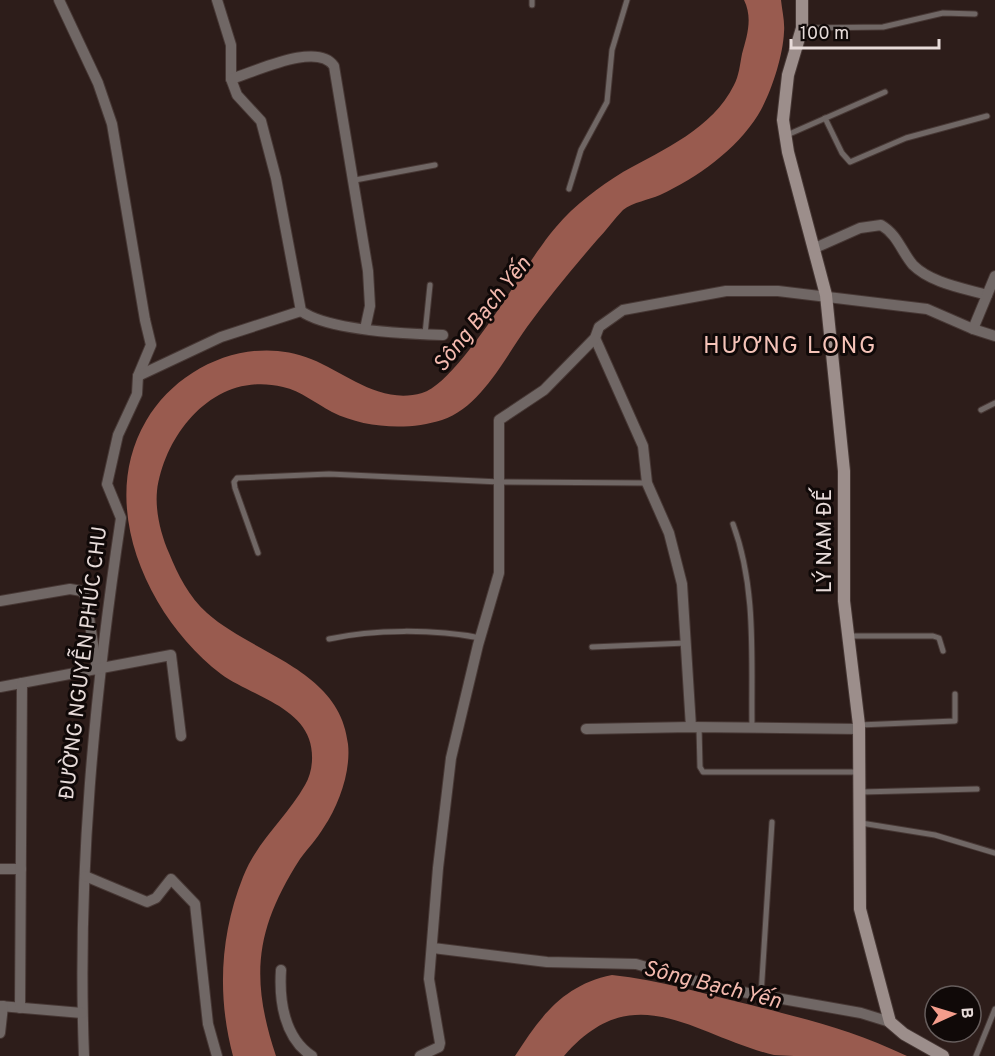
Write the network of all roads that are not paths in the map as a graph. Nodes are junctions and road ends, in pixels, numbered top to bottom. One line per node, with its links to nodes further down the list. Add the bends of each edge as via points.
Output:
1 (59, 0): 27 (street, ĐƯỜNG NGUYỄN PHÚC CHU, via 98,83 111,124 151,345)
2 (217, 0): 7 (street, via 231,45)
3 (627, 0): 14 (lane, via 615,32 607,102 581,150)
4 (802, 0): 6 (street, LÝ NAM ĐẾ)
5 (975, 14): 6 (lane, via 943,13 883,27)
6 (802, 28): 11 (street, LÝ NAM ĐẾ, via 785,94)
7 (231, 79): 13 (street, via 303,56 330,60); 20 (street, via 237,95 261,121)
8 (885, 92): 10 (lane)
9 (987, 116): 10 (lane, via 906,138 850,162)
10 (825, 118): 11 (lane)
11 (785, 135): 15 (street, LÝ NAM ĐẾ)
12 (435, 165): 13 (lane)
13 (355, 180): 21 (street, via 368,271 370,306)
14 (570, 189)
15 (815, 248): 18 (street, LÝ NAM ĐẾ); 19 (street, via 860,228 881,225 890,230 923,274)
16 (995, 276): 19 (street)
17 (430, 285): 23 (lane)
18 (826, 295): 22 (street, via 927,309); 26 (street, via 731,290 670,301 617,312 599,327); 35 (street, LÝ NAM ĐẾ, via 844,471 844,601)
19 (987, 295): 22 (street)
20 (301, 311): 21 (street, via 325,322); 27 (street, via 221,338)
21 (365, 329): 23 (street)
22 (973, 329): 25 (street)
23 (425, 334): 24 (street)
24 (443, 335)
25 (995, 336)
26 (595, 338): 30 (street, via 544,390 499,420); 31 (street, via 643,446)
27 (138, 376): 41 (street, ĐƯỜNG NGUYỄN PHÚC CHU, via 137,394 118,435 107,484 121,518)
28 (995, 403): 29 (lane)
29 (981, 410)
30 (500, 482): 31 (lane); 33 (lane, via 329,474 237,478 234,488); 36 (street, via 499,573)
31 (647, 483): 38 (street, via 669,533 682,584)
32 (733, 524): 47 (lane, via 750,588)
33 (258, 553)
34 (0, 601): 41 (street, via 70,589 82,591 87,598)
35 (848, 636): 40 (lane, via 933,636 939,638); 46 (street, LÝ NAM ĐẾ)
36 (480, 638): 37 (lane, via 384,633); 59 (street, via 451,758)
37 (329, 639)
38 (686, 643): 39 (lane); 45 (street)
39 (592, 647)
40 (943, 651)
41 (100, 669): 42 (street); 49 (street, via 171,655); 58 (street, ĐƯỜNG NGUYỄN PHÚC CHU, via 86,812)
42 (22, 683): 43 (street); 57 (street)
43 (0, 687)
44 (956, 694): 46 (lane, via 955,721)
45 (695, 727): 47 (street); 48 (street); 50 (lane, via 700,767 707,774)
46 (859, 727): 47 (street); 50 (street, LÝ NAM ĐẾ)
47 (752, 728)
48 (586, 729)
49 (181, 736)
50 (860, 772): 52 (street, LÝ NAM ĐẾ)
51 (977, 789): 52 (lane)
52 (859, 792): 54 (street, LÝ NAM ĐẾ)
53 (772, 822): 61 (lane)
54 (859, 822): 55 (lane, via 935,835); 66 (street, LÝ NAM ĐẾ, via 861,909)
55 (995, 853)
56 (0, 869): 57 (street)
57 (21, 869): 63 (street)
58 (85, 876): 65 (street, ĐƯỜNG NGUYỄN PHÚC CHU); 69 (street, via 147,902 156,898 171,879 195,904 208,1024)
59 (433, 948): 61 (street, via 547,962 636,964); 71 (street, via 429,979 440,1043)
60 (281, 970): 70 (street, via 282,1005 291,1033)
61 (761, 995): 66 (street)
62 (2, 1006): 63 (street); 67 (street)
63 (20, 1008): 65 (street)
64 (995, 1009): 73 (lane)
65 (82, 1013): 68 (street, ĐƯỜNG NGUYỄN PHÚC CHU)
66 (890, 1022): 72 (street)
67 (0, 1033)
68 (84, 1056)
69 (217, 1056)
70 (312, 1056)
71 (420, 1056)
72 (943, 1056)
73 (976, 1056)

